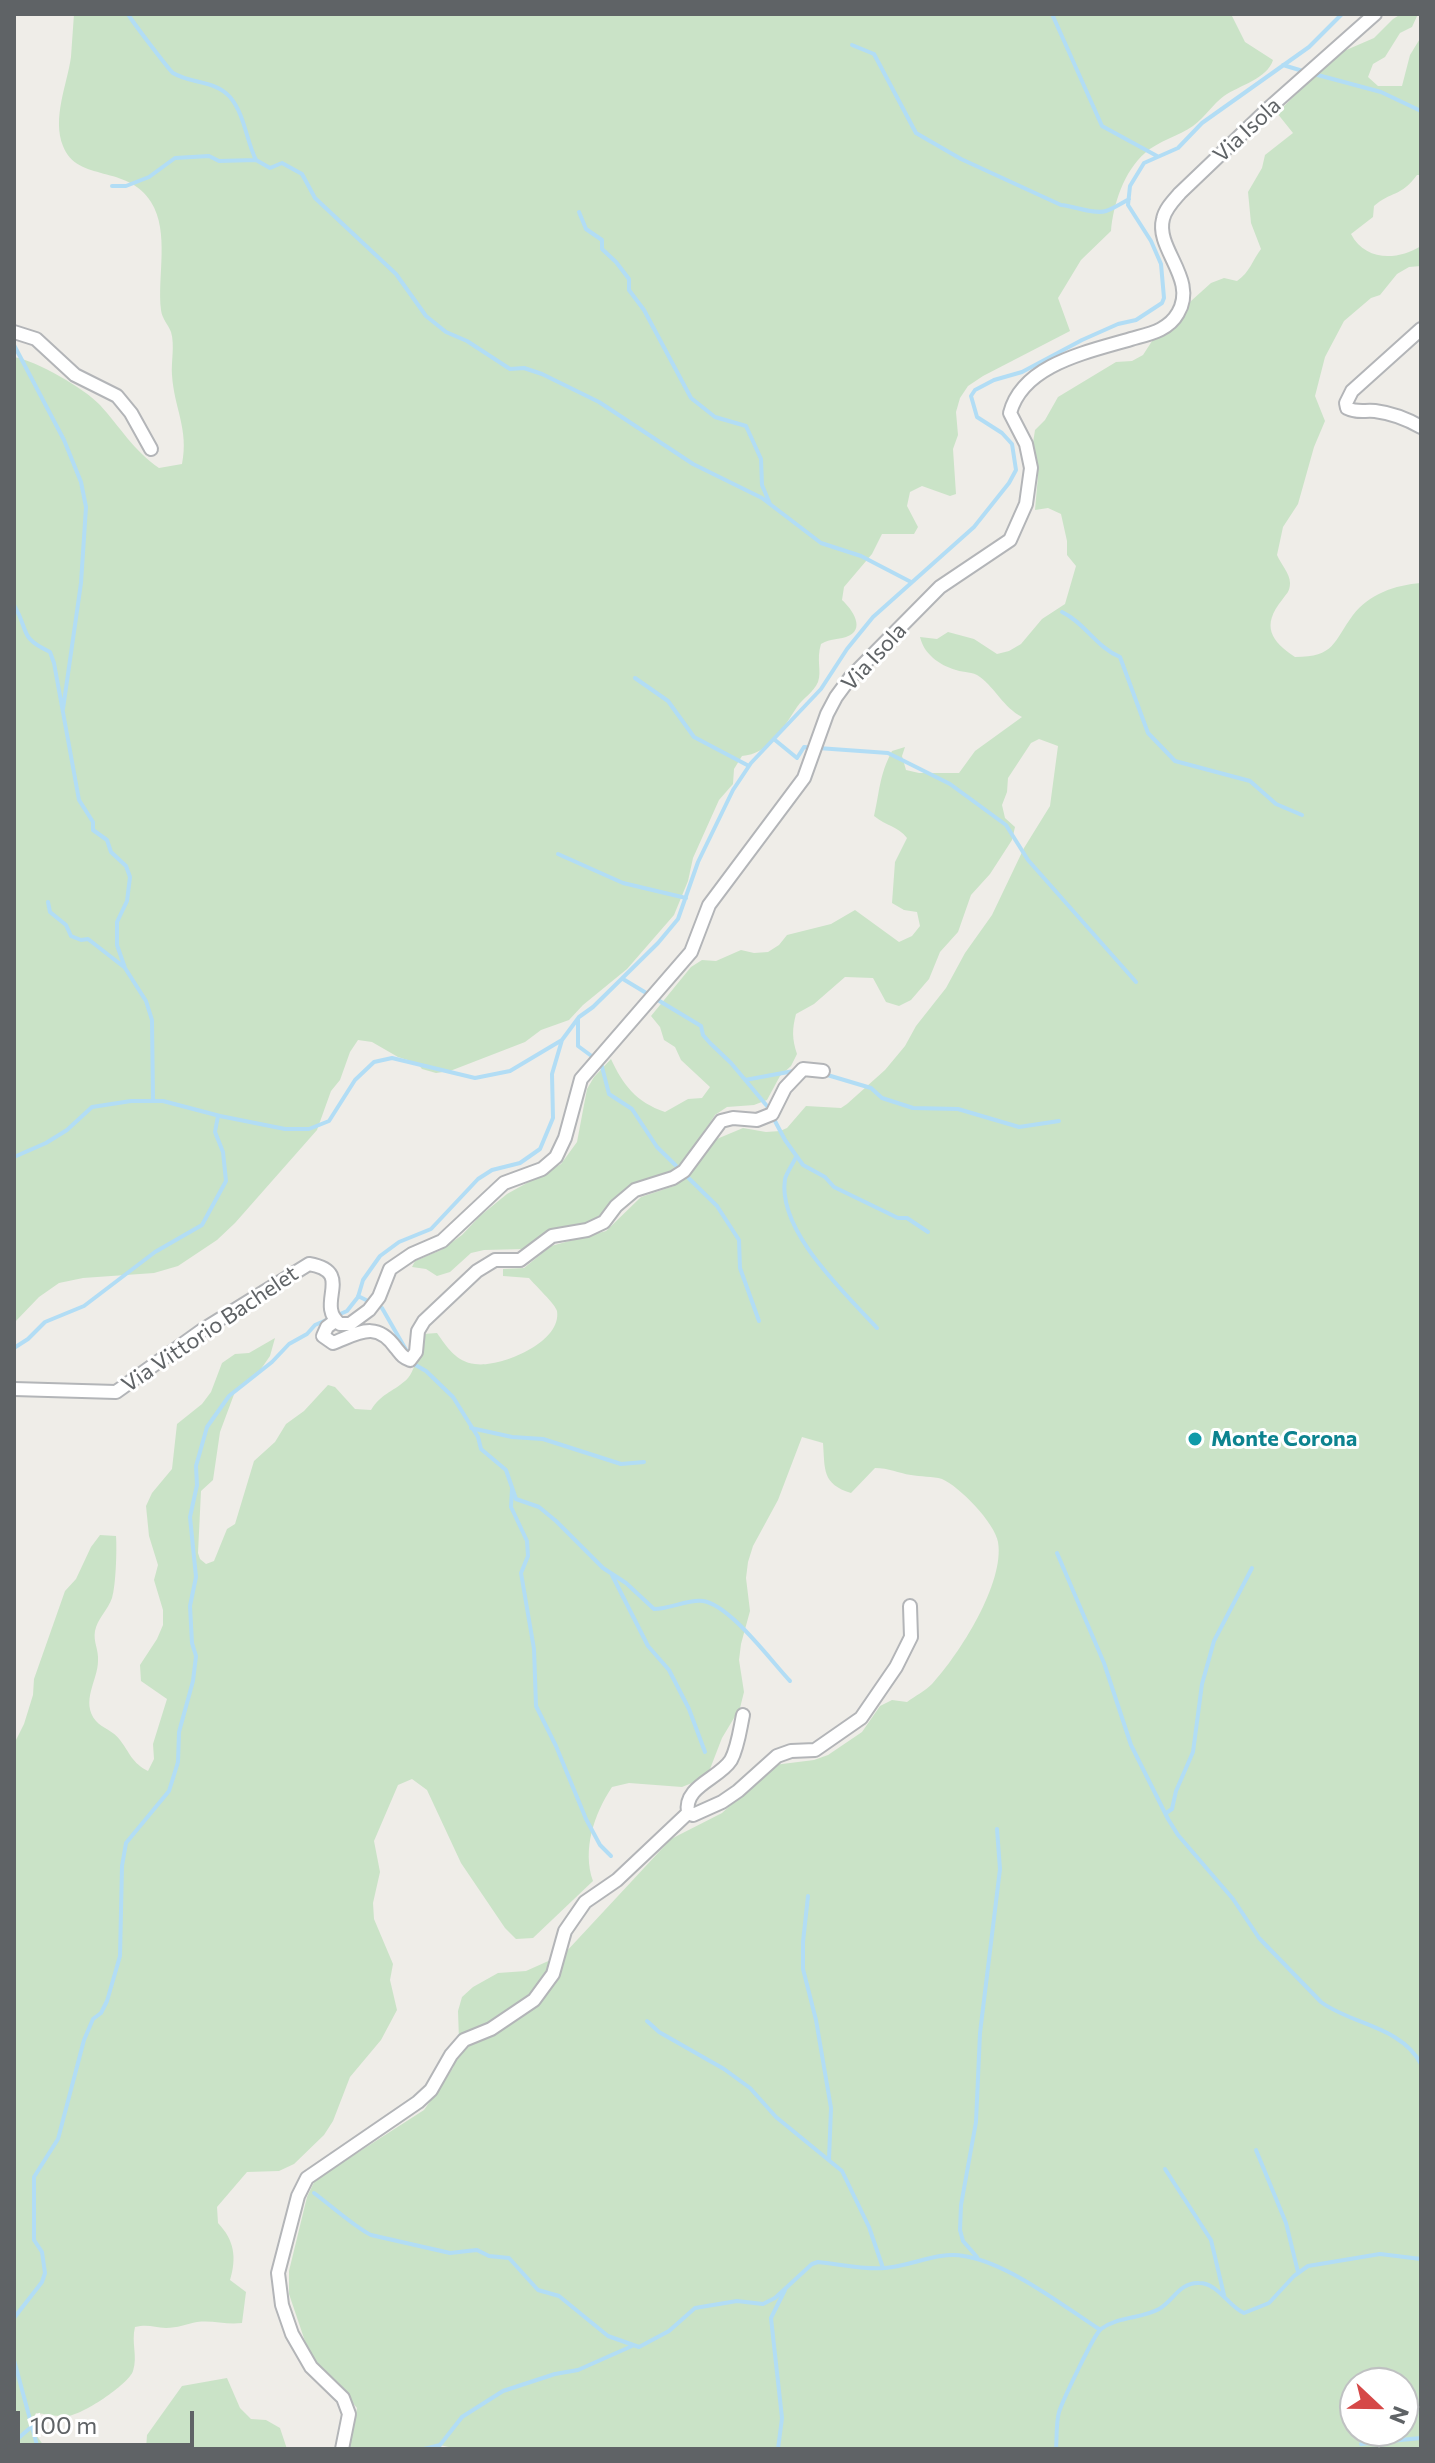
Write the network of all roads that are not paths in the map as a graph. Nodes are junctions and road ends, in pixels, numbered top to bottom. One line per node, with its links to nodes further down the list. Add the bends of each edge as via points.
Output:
1 (1375, 14): 7 (street, Via Isola, via 1167,209 1162,232 1180,274 1183,296 1173,319 1160,330 1078,355 1022,386 1010,413 1030,454 1030,485 1010,540 940,587 836,697 804,778 709,905 691,952 581,1079 556,1157 542,1169 504,1183 442,1241 390,1269 369,1310 350,1324)
2 (1421, 329): 4 (street, via 1352,391 1346,403 1353,411 1396,415)
3 (14, 332): 5 (street, via 36,339 75,375 117,396)
4 (1421, 427)
5 (151, 449)
6 (823, 1071): 7 (street, via 803,1069 785,1088 772,1114 721,1121 684,1171 635,1190 604,1222 552,1236 520,1260 495,1260 477,1271 424,1321 410,1360 379,1332 368,1330 333,1343 326,1340 327,1327)
7 (335, 1321): 8 (street, Via Vittorio Bachelet, via 329,1308 334,1283 330,1272 309,1264 116,1392)
8 (14, 1389)
9 (910, 1606): 11 (street, via 911,1637 861,1718 815,1750 777,1756 722,1802)
10 (743, 1715): 11 (street, via 733,1757 694,1790)
11 (688, 1813): 12 (street, via 617,1880 585,1902 565,1931 553,1974 534,2000 464,2040 418,2102 307,2178 278,2273 282,2305 311,2367 343,2398 349,2414)
12 (342, 2449)

